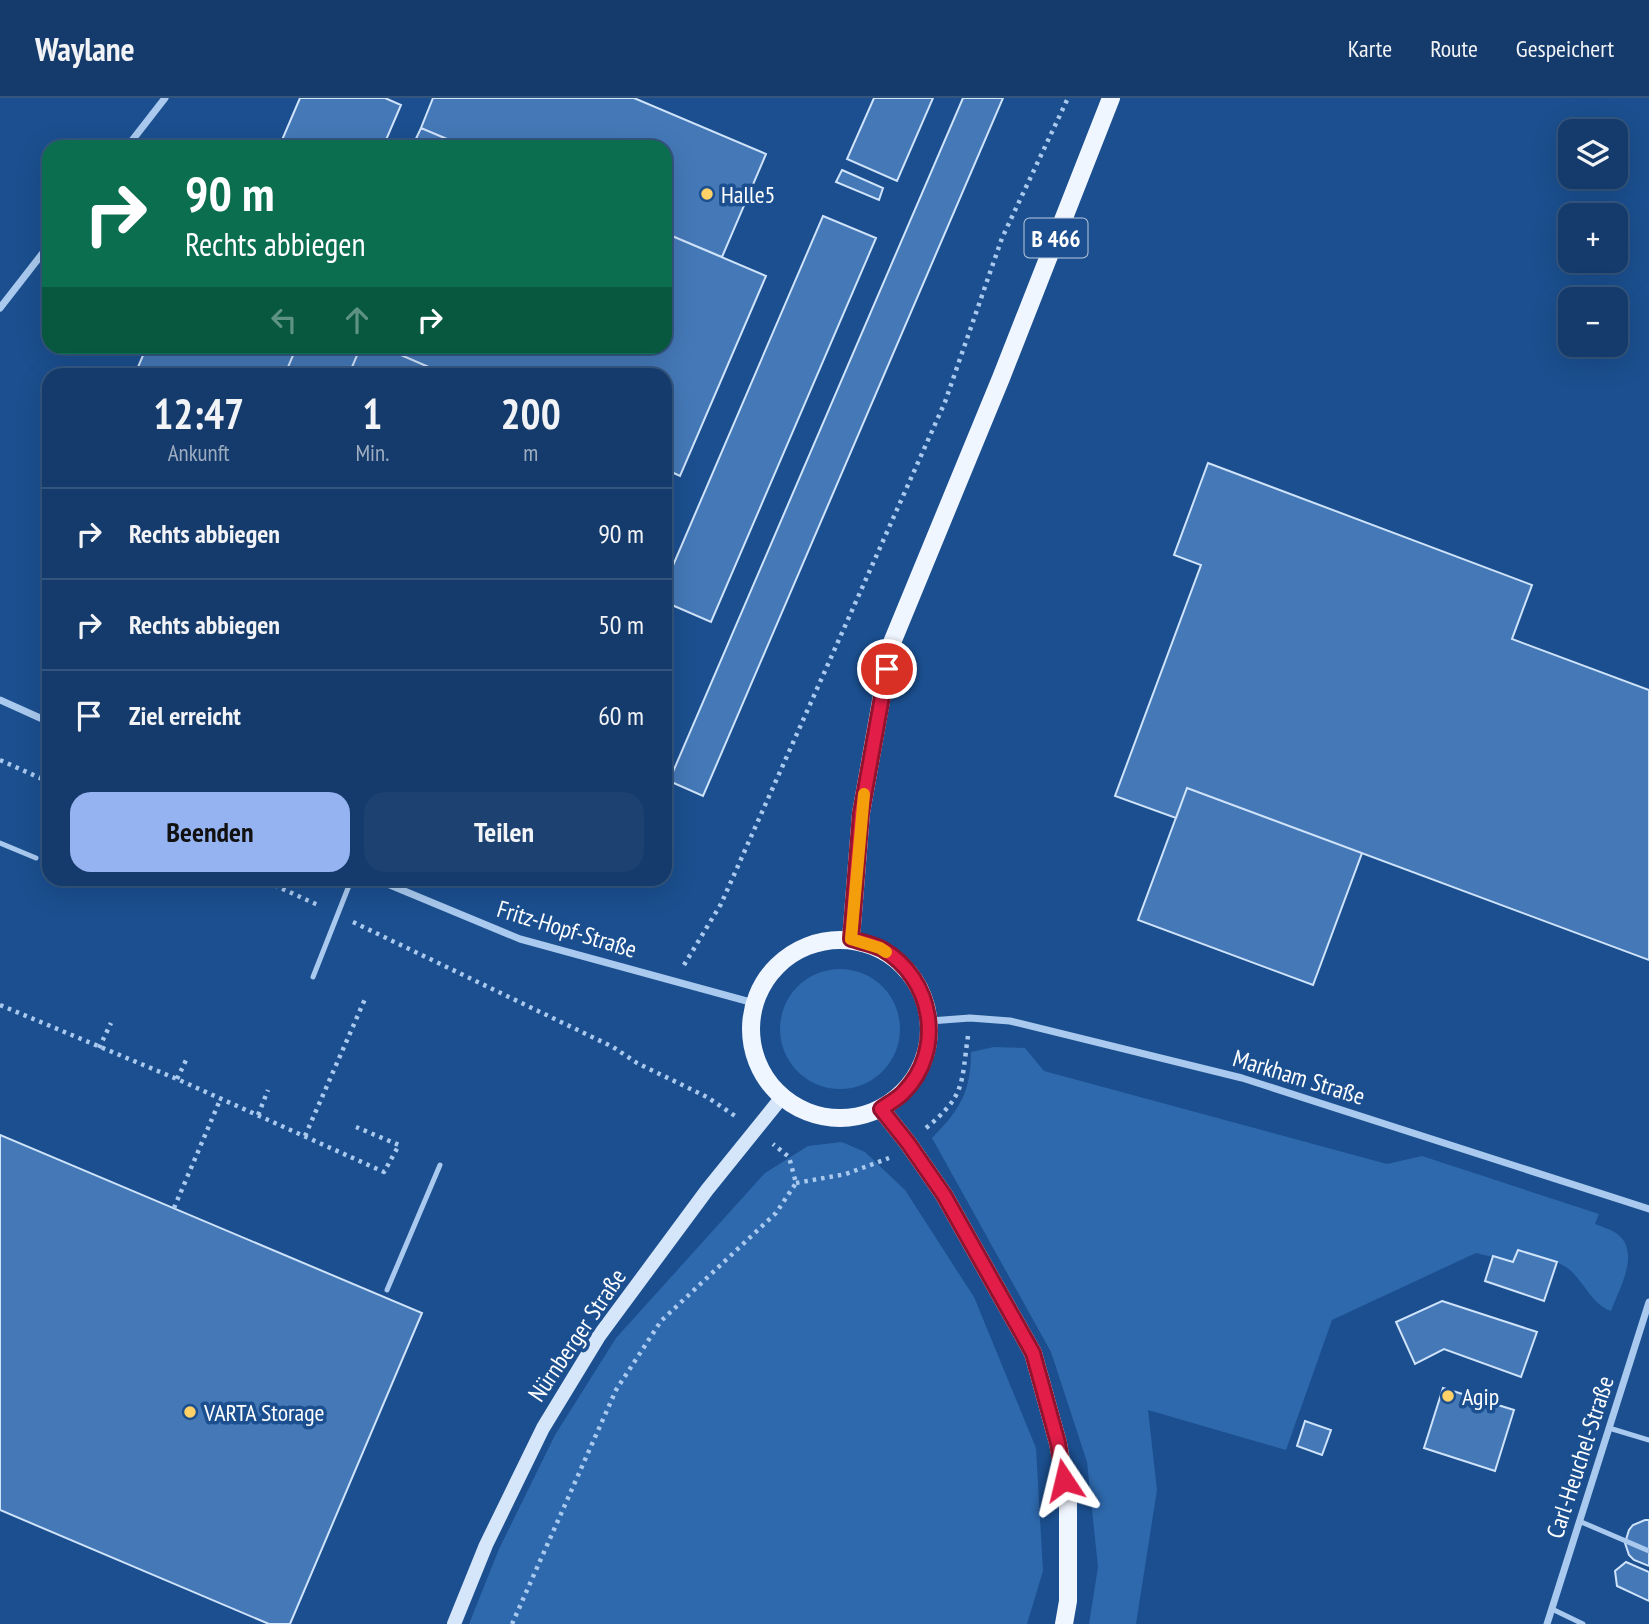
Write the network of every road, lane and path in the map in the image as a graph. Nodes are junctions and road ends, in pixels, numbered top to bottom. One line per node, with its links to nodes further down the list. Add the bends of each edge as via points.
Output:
1 (165, 98): 4 (street)
2 (1068, 98): 19 (path, via 1002,238 945,402 721,904)
3 (1111, 98): 17 (main road, B 466, via 891,645 861,813)
4 (132, 140)
5 (42, 254): 6 (street)
6 (0, 308)
7 (0, 700): 8 (street)
8 (42, 719)
9 (0, 760): 10 (path)
10 (42, 779)
11 (0, 843): 12 (lane)
12 (36, 858)
13 (276, 886): 16 (path)
14 (349, 886): 16 (lane)
15 (392, 886): 19 (street, Fritz-Hopf-Straße, via 520,939)
16 (337, 914): 18 (lane); 34 (path, via 614,1046)
17 (851, 939): 21 (main road, via 820,941 791,953 768,975); 23 (main road, via 880,948 905,966 922,991)
18 (313, 976)
19 (675, 981): 21 (street, Fritz-Hopf-Straße)
20 (365, 999): 35 (path)
21 (754, 1003): 29 (main road, via 750,1028 754,1054 765,1078)
22 (0, 1005): 25 (path)
23 (930, 1021): 31 (main road, via 928,1047 919,1072 903,1093); 38 (street, Markham Straße, via 1010,1021 1242,1078)
24 (111, 1023): 25 (path)
25 (99, 1048): 27 (path)
26 (188, 1056): 27 (path)
27 (177, 1079): 30 (path)
28 (268, 1090): 32 (path)
29 (782, 1097): 31 (main road, via 804,1111 830,1118 856,1117); 34 (main road, Nürnberger Straße)
30 (220, 1100): 32 (path); 37 (path)
31 (881, 1109): 48 (main road, via 944,1195 1033,1353 1068,1499)
32 (258, 1115): 35 (path)
33 (356, 1127): 35 (path, via 399,1145 384,1172)
34 (757, 1130): 46 (main road, Nürnberger Straße, via 599,1336 543,1428 486,1545); 47 (path, via 789,1157 796,1183 776,1213 661,1321 623,1378)
35 (305, 1136)
36 (440, 1166): 39 (lane)
37 (174, 1208)
38 (1649, 1209)
39 (387, 1290)
40 (1649, 1302): 41 (street, Carl-Heuchel-Straße)
41 (1609, 1428): 42 (lane); 43 (street, Carl-Heuchel-Straße)
42 (1649, 1440)
43 (1579, 1521): 44 (lane); 45 (street, Carl-Heuchel-Straße)
44 (1649, 1551)
45 (1552, 1609): 49 (street, Carl-Heuchel-Straße); 50 (lane)
46 (454, 1624)
47 (512, 1624)
48 (1064, 1624)
49 (1547, 1624)
50 (1583, 1624)

